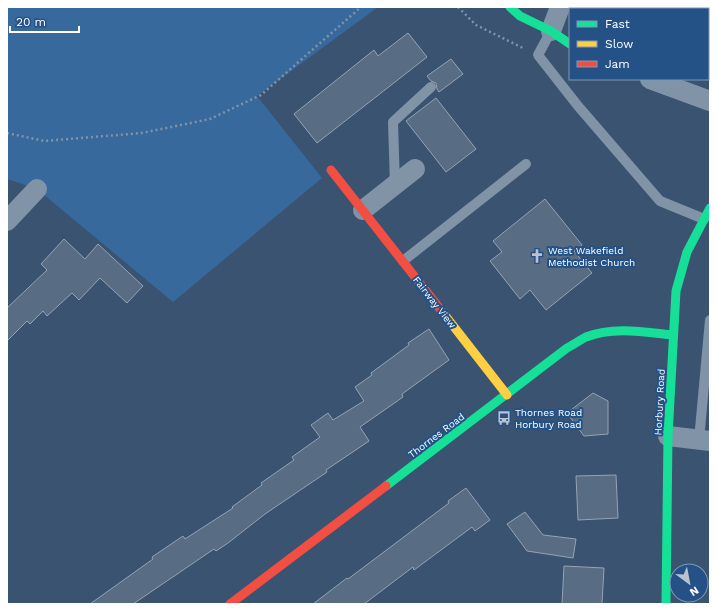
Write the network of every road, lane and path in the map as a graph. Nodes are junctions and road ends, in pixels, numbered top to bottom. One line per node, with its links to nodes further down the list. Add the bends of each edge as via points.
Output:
1 (360, 7): 11 (path, via 261,95 210,119 142,133 51,140)
2 (458, 7): 7 (path, via 476,25)
3 (510, 7): 5 (main road, via 520,16)
4 (560, 7): 5 (street)
5 (551, 32): 6 (main road); 7 (lane)
6 (569, 43)
7 (538, 55): 19 (lane, via 578,106 660,201)
8 (653, 80): 10 (street)
9 (431, 87): 15 (lane, via 393,122)
10 (710, 100)
11 (7, 133)
12 (526, 164): 21 (lane)
13 (415, 169): 15 (street)
14 (331, 170): 18 (main road, Fairway View)
15 (395, 185): 18 (street)
16 (37, 189): 20 (street)
17 (710, 208): 19 (main road, Horbury Road)
18 (363, 210): 21 (main road, Fairway View)
19 (704, 219): 23 (main road, Horbury Road, via 687,252 676,291)
20 (7, 221)
21 (403, 261): 24 (main road, Fairway View)
22 (710, 320): 26 (lane)
23 (673, 335): 24 (main road, Thornes Road, via 610,331 587,337 567,348); 25 (main road, Horbury Road)
24 (507, 395): 27 (main road, Thornes Road)
25 (668, 436): 26 (street); 28 (main road, Horbury Road)
26 (705, 440)
27 (230, 604)
28 (666, 604)

